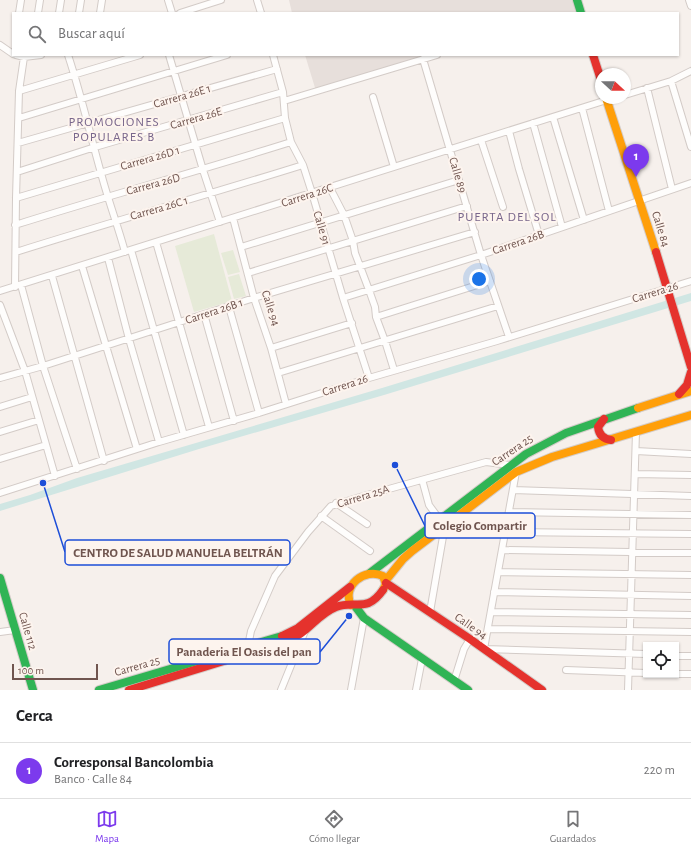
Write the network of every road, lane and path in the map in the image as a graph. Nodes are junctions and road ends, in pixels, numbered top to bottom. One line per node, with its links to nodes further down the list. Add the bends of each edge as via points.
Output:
1 (21, 0): 12 (street)
2 (40, 0): 13 (street)
3 (61, 0): 14 (street)
4 (81, 0): 15 (street)
5 (102, 0): 16 (street)
6 (168, 0): 17 (street)
7 (221, 0): 18 (street)
8 (257, 0): 19 (street)
9 (577, 0): 20 (main road)
10 (689, 0): 11 (street)
11 (691, 6)
12 (19, 12)
13 (38, 12)
14 (60, 12)
15 (79, 12)
16 (100, 12)
17 (172, 12)
18 (183, 12)
19 (261, 12)
20 (580, 12)
21 (0, 45): 22 (street)
22 (12, 53)
23 (20, 56): 32 (street)
24 (33, 56): 32 (street)
25 (68, 56): 38 (street)
26 (137, 56): 38 (street)
27 (170, 56): 36 (street)
28 (224, 56): 36 (street)
29 (273, 56): 35 (street, Calle 91)
30 (434, 56): 33 (street)
31 (593, 56): 34 (main road)
32 (24, 57): 41 (street)
33 (423, 59): 47 (street); 64 (street, Calle 89)
34 (597, 68)
35 (278, 69): 42 (street, Calle 91); 44 (street, Carrera 26E 1)
36 (175, 71): 44 (street); 45 (street)
37 (691, 71): 39 (street)
38 (75, 75): 41 (street); 45 (street)
39 (672, 81): 40 (street); 62 (street)
40 (647, 88): 43 (street); 73 (street)
41 (19, 91): 52 (street)
42 (283, 92): 47 (street, Calle 91); 54 (street, Carrera 26E)
43 (631, 93)
44 (182, 96): 54 (street); 55 (street, Carrera 26E 1)
45 (82, 98): 52 (street); 55 (street)
46 (373, 98): 66 (street)
47 (284, 101): 53 (street, Calle 91)
48 (595, 104): 50 (street, Carrera 26C)
49 (611, 104): 78 (main road, Calle 84)
50 (582, 108): 51 (street, Carrera 26C); 81 (street)
51 (553, 117): 56 (street, Carrera 26C); 85 (street)
52 (19, 118): 60 (street)
53 (285, 118): 59 (street, Calle 91); 61 (street, Carrera 26D 1)
54 (188, 120): 61 (street); 63 (street, Carrera 26E)
55 (88, 123): 60 (street, Carrera 26E 1); 63 (street)
56 (533, 123): 57 (street, Carrera 26C); 89 (street)
57 (509, 131): 58 (street, Carrera 26C); 91 (street)
58 (481, 140): 64 (street, Carrera 26C); 80 (street)
59 (291, 142): 65 (street, Calle 91); 67 (street, Carrera 26D)
60 (18, 143): 68 (street)
61 (196, 145): 67 (street); 69 (street, Carrera 26D 1)
62 (691, 146)
63 (95, 148): 68 (street, Carrera 26E); 69 (street)
64 (451, 149): 66 (street, Carrera 26C); 70 (street, Calle 89)
65 (303, 165): 74 (street, Calle 91); 75 (street, Carrera 26C 1)
66 (394, 167): 72 (street, Carrera 26C)
67 (203, 170): 75 (street); 76 (street, Carrera 26D)
68 (17, 172): 77 (street)
69 (101, 172): 76 (street); 77 (street, Carrera 26D 1)
70 (460, 180): 79 (street, Calle 89); 82 (street)
71 (691, 183): 73 (street, Carrera 26B)
72 (330, 188): 74 (street, Carrera 26C); 82 (street)
73 (672, 189): 78 (street, Carrera 26B)
74 (312, 193): 83 (street, Carrera 26C); 87 (street, Calle 91)
75 (210, 194): 84 (street, Carrera 26C 1); 86 (street)
76 (107, 196): 84 (street); 88 (street, Carrera 26D)
77 (16, 198): 88 (street)
78 (640, 200): 81 (street, Carrera 26B); 109 (main road, Calle 84)
79 (467, 206): 90 (street, Calle 89); 92 (street)
80 (503, 207)
81 (609, 211): 85 (street, Carrera 26B)
82 (344, 215): 87 (street); 92 (street)
83 (233, 218): 86 (street, Carrera 26C); 94 (street, Calle 94)
84 (116, 220): 97 (street, Carrera 26C 1); 98 (street)
85 (584, 220): 89 (street, Carrera 26B)
86 (220, 222): 93 (street, Carrera 26C)
87 (320, 222): 94 (street); 95 (street, Calle 91)
88 (15, 225): 97 (street)
89 (562, 227): 91 (street, Carrera 26B)
90 (475, 232): 99 (street, Calle 89); 102 (street, Carrera 26B 1)
91 (539, 235): 99 (street, Carrera 26B)
92 (353, 241): 95 (street); 102 (street)
93 (156, 242): 96 (street, Carrera 26C); 119 (street)
94 (241, 247): 103 (street, Calle 94)
95 (328, 248): 103 (street); 104 (street, Calle 91)
96 (131, 250): 98 (street, Carrera 26C); 121 (street)
97 (16, 252): 108 (street)
98 (125, 252): 100 (street, Carrera 26C)
99 (481, 255): 106 (street, Calle 89); 110 (street, Carrera 26B)
100 (108, 258): 101 (street, Carrera 26C); 123 (street)
101 (82, 266): 105 (street, Carrera 26C); 125 (street)
102 (360, 266): 104 (street, Carrera 26B 1); 110 (street)
103 (248, 272): 112 (street, Calle 94)
104 (337, 273): 112 (street, Carrera 26B 1); 113 (street, Calle 91)
105 (52, 276): 108 (street, Carrera 26C); 128 (street)
106 (490, 281): 115 (street, Calle 89); 118 (street)
107 (691, 281): 109 (street, Carrera 26)
108 (18, 286): 111 (street, Carrera 26C); 129 (street)
109 (667, 288): 122 (street, Carrera 26); 130 (main road, Calle 84)
110 (369, 290): 113 (street, Carrera 26B); 118 (street)
111 (0, 291)
112 (254, 298): 116 (street, Carrera 26B 1); 126 (street, Calle 94)
113 (343, 298): 120 (street, Calle 91)
114 (0, 305): 132 (street)
115 (498, 306): 122 (street, Calle 89); 124 (street)
116 (229, 307): 117 (street, Carrera 26B 1); 142 (street)
117 (204, 314): 119 (street, Carrera 26B 1); 146 (street)
118 (376, 317): 124 (street)
119 (179, 323): 121 (street, Carrera 26B 1); 147 (street)
120 (352, 323): 126 (street); 127 (street, Calle 91)
121 (155, 330): 123 (street, Carrera 26B 1); 150 (street)
122 (509, 337): 131 (street, Carrera 26)
123 (129, 338): 125 (street, Carrera 26B 1); 152 (street)
124 (385, 341): 127 (street); 131 (street)
125 (105, 346): 128 (street, Carrera 26B 1); 154 (street)
126 (271, 348): 134 (street, Calle 94)
127 (359, 349): 134 (street); 136 (street, Calle 91)
128 (74, 356): 129 (street, Carrera 26B 1); 158 (street)
129 (43, 366): 132 (street, Carrera 26B 1); 160 (street)
130 (691, 367)
131 (394, 370): 136 (street, Carrera 26)
132 (25, 371): 135 (street, Carrera 26B 1); 139 (street)
133 (691, 372): 138 (main road, via 687,385)
134 (278, 373): 140 (street, Calle 94)
135 (0, 378)
136 (369, 378): 140 (street, Carrera 26)
137 (691, 391): 138 (main road, Carrera 25)
138 (680, 394): 144 (main road, Carrera 25)
139 (32, 397): 141 (street); 145 (street)
140 (286, 404): 142 (street, Carrera 26)
141 (0, 406)
142 (259, 413): 146 (street, Carrera 26)
143 (691, 415): 149 (main road, Carrera 25)
144 (606, 418): 151 (main road, via 600,424 600,434 607,440); 159 (main road, Carrera 25, via 566,433)
145 (39, 420): 148 (street); 153 (street)
146 (234, 421): 147 (street, Carrera 26)
147 (209, 427): 150 (street, Carrera 26)
148 (0, 432)
149 (636, 432): 151 (main road, Carrera 25); 155 (street)
150 (184, 435): 152 (street, Carrera 26)
151 (614, 439): 161 (main road, Carrera 25, via 552,457)
152 (159, 442): 154 (street, Carrera 26)
153 (46, 445): 157 (street); 164 (street)
154 (137, 449): 158 (street, Carrera 26)
155 (636, 451): 156 (street); 162 (street)
156 (691, 454)
157 (0, 459)
158 (104, 461): 160 (street, Carrera 26)
159 (510, 465): 170 (street, Carrera 25A, via 486,462); 175 (main road, Carrera 25)
160 (77, 469): 164 (street, Carrera 26)
161 (516, 472): 166 (street); 175 (main road, Carrera 25)
162 (635, 474): 163 (street); 168 (street)
163 (691, 475)
164 (55, 476): 167 (street, Carrera 26)
165 (423, 483): 175 (street, via 429,505)
166 (513, 490): 168 (street); 171 (street)
167 (0, 493)
168 (634, 494): 169 (street); 172 (street)
169 (691, 496)
170 (336, 503): 174 (street, Carrera 25A); 176 (street)
171 (509, 512): 172 (street); 177 (street)
172 (634, 514): 173 (street); 178 (street)
173 (691, 515)
174 (321, 516): 181 (street); 207 (street, Carrera 25A, via 275,576 251,631)
175 (442, 522): 185 (main road, Carrera 25); 189 (main road, Carrera 25, via 403,559); 195 (street)
176 (367, 524)
177 (505, 532): 178 (street); 180 (street)
178 (633, 533): 179 (street); 182 (street)
179 (691, 534)
180 (502, 550): 182 (street); 184 (street)
181 (370, 551)
182 (632, 552): 183 (street); 186 (street)
183 (691, 554)
184 (498, 572): 186 (street); 191 (street)
185 (370, 573): 189 (main road, via 379,573 384,576); 190 (main road)
186 (632, 574): 187 (street); 192 (street)
187 (691, 575)
188 (0, 578): 201 (main road, Calle 112)
189 (386, 582): 194 (main road, via 375,600 364,605); 195 (main road, Calle 94)
190 (353, 585): 194 (main road, via 347,595); 207 (main road, Carrera 25, via 298,628 284,636)
191 (494, 592): 192 (street); 196 (street)
192 (631, 594): 193 (street); 197 (street)
193 (691, 596)
194 (353, 605): 199 (main road); 202 (main road, Carrera 25, via 334,608)
195 (430, 612): 206 (main road, Calle 94)
196 (491, 612): 197 (street); 200 (street)
197 (630, 614): 198 (street); 203 (street)
198 (691, 615)
199 (364, 618): 213 (main road); 224 (street)
200 (488, 629): 203 (street); 208 (street)
201 (15, 630): 204 (street); 220 (main road, Calle 112)
202 (305, 631): 222 (main road, Carrera 25, via 280,645); 223 (street)
203 (630, 631): 205 (street); 209 (street)
204 (0, 632)
205 (691, 632)
206 (470, 639): 208 (main road, Calle 94); 219 (street, via 464,649)
207 (248, 646): 221 (main road, Carrera 25)
208 (484, 649): 209 (street); 227 (main road, Calle 94)
209 (629, 654): 210 (street); 215 (street)
210 (643, 654)
211 (679, 656): 212 (street)
212 (691, 656)
213 (422, 659): 219 (main road); 225 (street)
214 (566, 670): 215 (street)
215 (628, 672): 216 (street); 228 (street)
216 (643, 673)
217 (679, 674): 218 (street)
218 (691, 674)
219 (454, 681): 226 (main road)
220 (33, 690)
221 (99, 690)
222 (129, 690)
223 (281, 690)
224 (351, 690)
225 (416, 690)
226 (468, 690)
227 (542, 690)
228 (628, 690)

